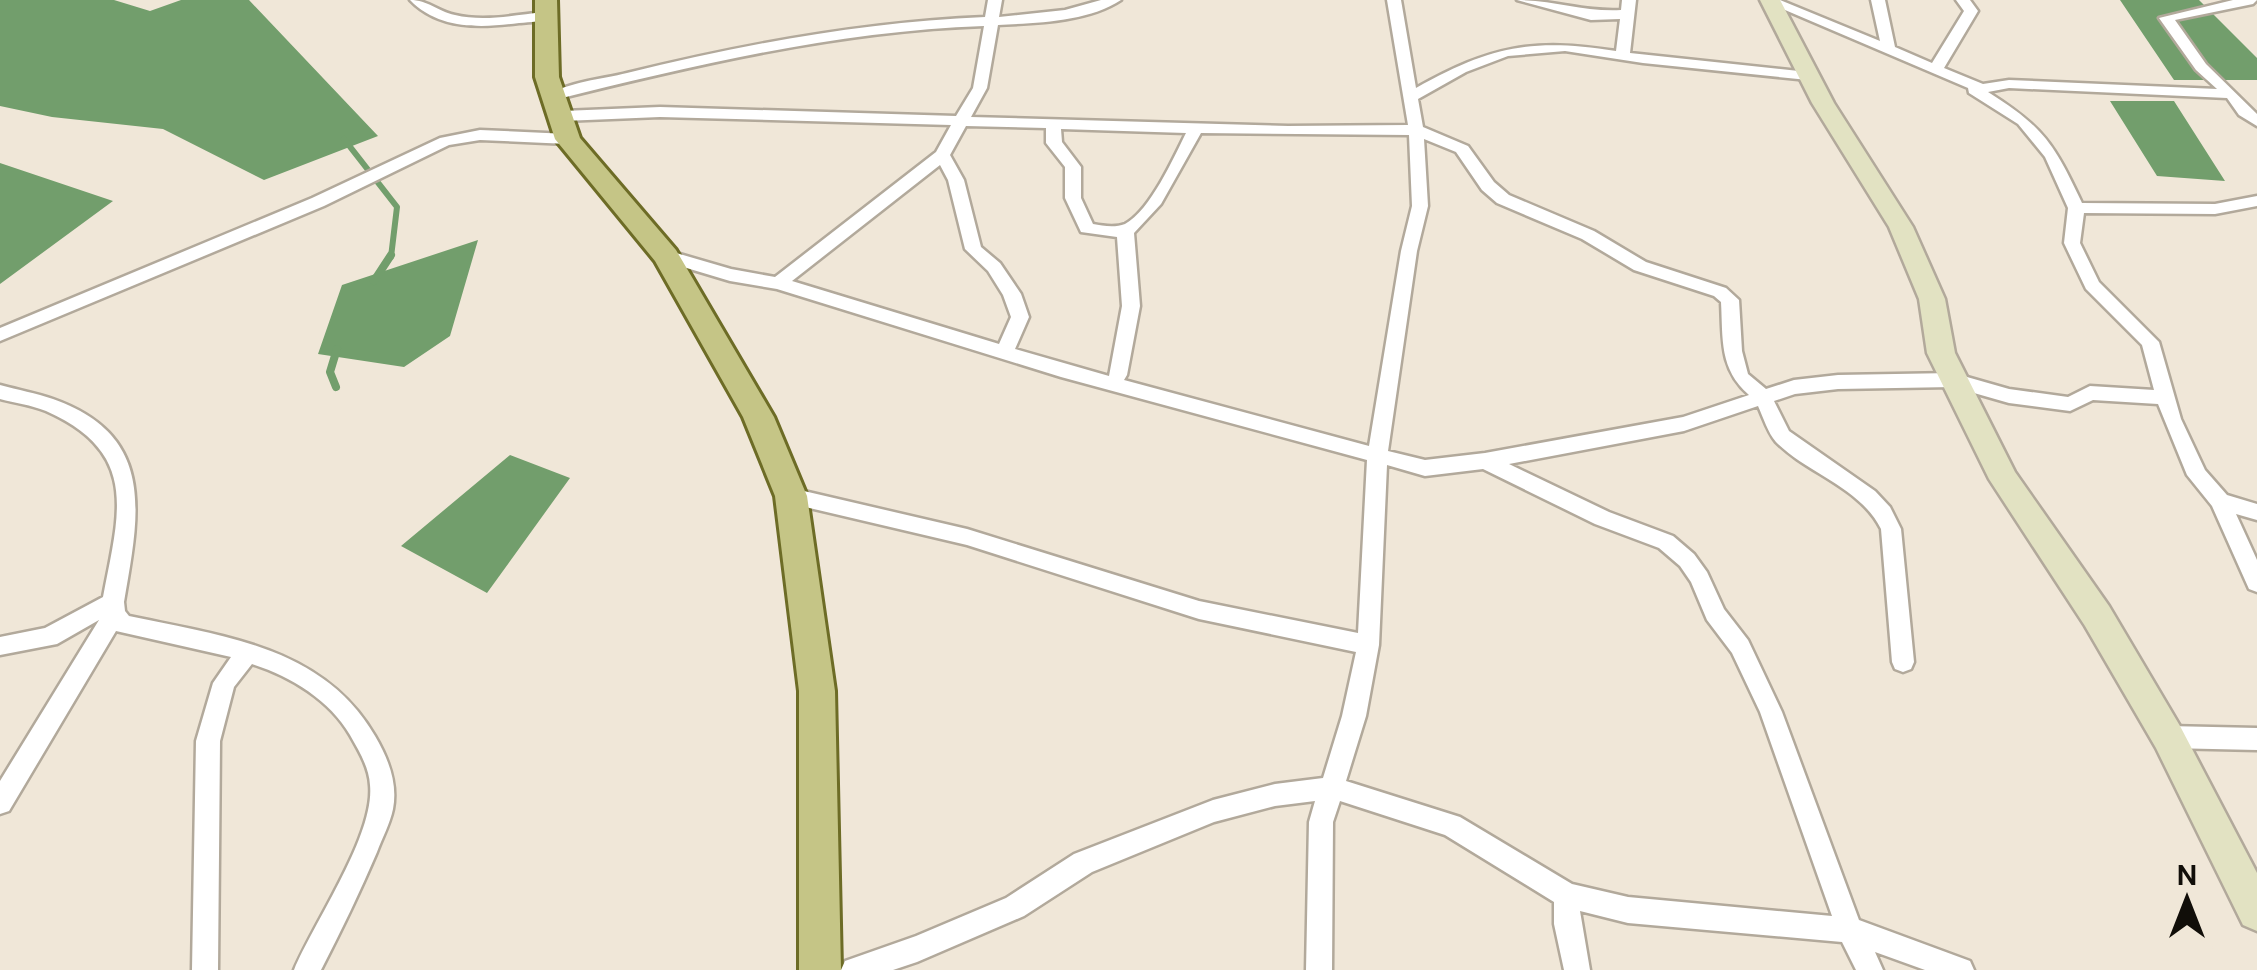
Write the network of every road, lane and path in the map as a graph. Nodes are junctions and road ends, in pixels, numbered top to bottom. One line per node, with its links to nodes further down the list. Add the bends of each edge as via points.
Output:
1 (417, 0): 12 (street, via 468,23)
2 (995, 0): 13 (street)
3 (1114, 0): 10 (street)
4 (1394, 0): 20 (street)
5 (1524, 0): 11 (street, via 1591,16)
6 (1878, 0): 14 (street)
7 (1962, 0): 16 (street, via 1971,10)
8 (2254, 0): 19 (street, via 2166,18)
9 (1771, 1): 14 (street); 17 (street)
10 (1066, 6): 13 (street)
11 (1628, 7): 15 (street)
12 (545, 8): 21 (main road, via 547,77)
13 (991, 21): 21 (street, via 912,26 639,73); 23 (street, via 980,88)
14 (1888, 47): 16 (street)
15 (1623, 55): 17 (street); 20 (street, via 1564,47 1506,52)
16 (1936, 69): 18 (street)
17 (1808, 76): 36 (street, via 1901,227 1932,300)
18 (1982, 89): 19 (street, via 2008,84); 29 (street, via 1974,90 2024,121 2052,156)
19 (2231, 94): 22 (street)
20 (1411, 97): 26 (street)
21 (562, 117): 23 (street, via 660,112); 31 (main road); 33 (street, via 445,140 318,202)
22 (2257, 121)
23 (962, 122): 24 (street); 27 (street)
24 (1053, 122): 25 (street); 30 (street, via 1054,144 1073,166 1073,198 1086,228)
25 (1196, 128): 26 (street); 30 (street, via 1138,224)
26 (1416, 130): 38 (street, via 1462,150 1502,198 1640,266 1727,297 1736,370); 40 (street, via 1420,206)
27 (942, 155): 32 (street); 34 (street, via 956,180 973,248 1012,294 1020,317)
28 (2257, 201): 29 (street, via 2215,209)
29 (2076, 208): 39 (street, via 2072,243 2092,285 2150,342)
30 (1125, 230): 35 (street, via 1131,306)
31 (666, 256): 32 (street, via 730,276); 42 (main road, via 758,417)
32 (778, 282): 34 (street)
33 (0, 335)
34 (1005, 350): 40 (street)
35 (1118, 375)
36 (1953, 380): 38 (street, via 1838,382); 39 (street, via 2070,404 2090,393); 51 (street, via 2004,479 2097,616)
37 (0, 392): 46 (street, via 50,404 115,450 130,496)
38 (1763, 397): 41 (street, via 1684,424); 50 (street, via 1782,436 1883,512)
39 (2164, 398): 43 (street, via 2197,475)
40 (1377, 458): 41 (street, via 1425,468); 48 (street)
41 (1485, 461): 57 (street, via 1666,542 1687,560 1766,698)
42 (790, 496): 48 (street, via 967,537 1200,610); 60 (main road, via 817,691)
43 (2220, 501): 44 (street); 45 (street)
44 (2257, 512)
45 (2257, 582)
46 (113, 609): 47 (street, via 50,638); 49 (street, via 123,624); 54 (street)
47 (0, 646)
48 (1368, 646): 53 (street)
49 (248, 652): 58 (street, via 224,683 208,740); 59 (street, via 315,682 362,728 383,779 382,806)
50 (1903, 662)
51 (2168, 738): 52 (street); 56 (street)
52 (2257, 739)
53 (1334, 788): 55 (street, via 1451,825); 61 (street, via 1213,811 1082,863 1016,907); 62 (street, via 1318,857)
54 (0, 803)
55 (1567, 895): 57 (street, via 1628,910); 63 (street)
56 (2257, 912)
57 (1850, 930): 64 (street); 65 (street)
58 (205, 970)
59 (307, 970)
60 (820, 970)
61 (854, 970)
62 (1319, 970)
63 (1577, 970)
64 (1870, 970)
65 (1961, 970)

